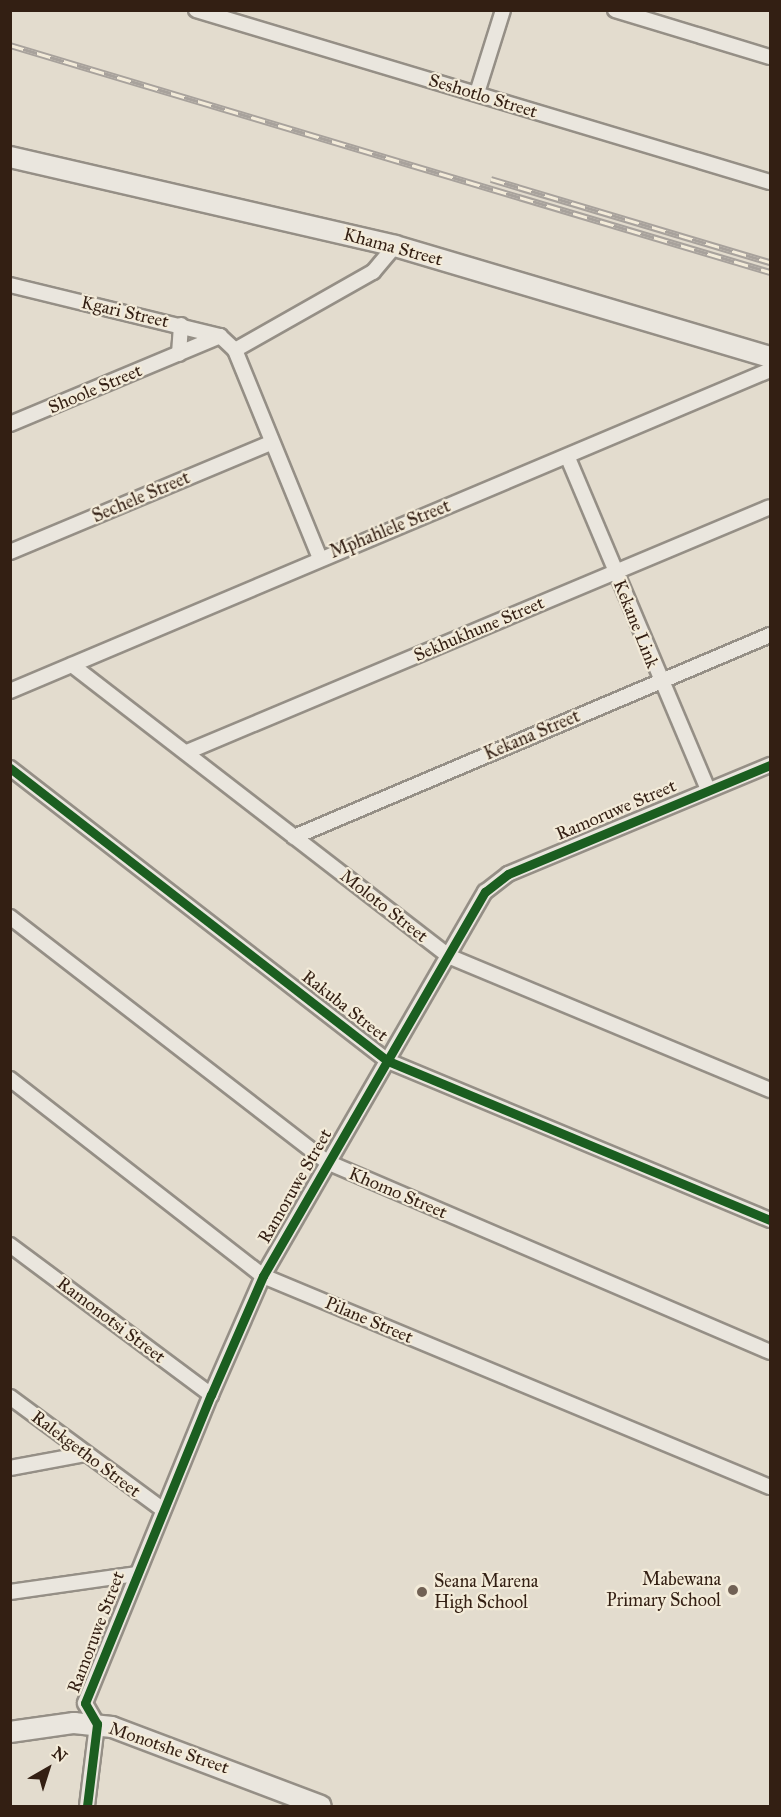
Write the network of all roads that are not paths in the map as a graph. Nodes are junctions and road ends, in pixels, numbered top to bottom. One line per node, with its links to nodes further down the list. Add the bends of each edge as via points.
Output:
1 (196, 10): 5 (street, Seshotlo Street)
2 (503, 10): 5 (street)
3 (615, 10): 4 (street)
4 (771, 57)
5 (477, 93): 7 (street, Seshotlo Street)
6 (10, 157): 8 (street, Khama Street)
7 (771, 182)
8 (395, 246): 12 (street, via 373,272); 14 (street, Khama Street)
9 (10, 285): 10 (street, Kgari Street)
10 (181, 325): 11 (street, Kgari Street); 13 (street)
11 (220, 336): 12 (street, Kgari Street); 13 (street, Shoole Street)
12 (235, 350): 19 (street, Kgari Street)
13 (179, 354): 17 (street, Shoole Street)
14 (771, 357)
15 (771, 370): 20 (street, Mphahlele Street)
16 (10, 410): 17 (street)
17 (31, 416): 18 (street, Shoole Street)
18 (10, 424)
19 (270, 443): 22 (street, Sechele Street); 23 (street, Kgari Street)
20 (568, 458): 23 (street, Mphahlele Street); 24 (street, Kekane Link)
21 (771, 507): 24 (street, Sekhukhune Street)
22 (10, 552)
23 (320, 558): 26 (street, Mphahlele Street)
24 (616, 572): 27 (street, Kekane Link); 29 (street, Sekhukhune Street)
25 (771, 635): 27 (street, Kekana Street)
26 (72, 665): 28 (street, Mphahlele Street); 29 (street, Moloto Street)
27 (659, 681): 32 (street, Kekane Link); 33 (street, Kekana Street)
28 (10, 691)
29 (187, 752): 33 (street, Moloto Street)
30 (771, 765): 32 (street, Ramoruwe Street)
31 (10, 768): 36 (street, Rakuba Street)
32 (708, 789): 35 (street, Ramoruwe Street, via 497,880)
33 (294, 837): 35 (street, Moloto Street)
34 (10, 917): 39 (street, Khomo Street)
35 (448, 956): 36 (street, Ramoruwe Street); 38 (street, Moloto Street)
36 (388, 1061): 39 (street, Ramoruwe Street); 40 (street, Rakuba Street)
37 (10, 1079): 42 (street, Pilane Street)
38 (771, 1090)
39 (327, 1162): 42 (street, Ramoruwe Street); 43 (street, Khomo Street)
40 (771, 1220)
41 (10, 1245): 44 (street, Ramonotsi Street)
42 (263, 1276): 44 (street, Ramoruwe Street); 48 (street, Pilane Street)
43 (771, 1352)
44 (211, 1395): 49 (street, Ramoruwe Street)
45 (10, 1397): 46 (street, Ralekgetho Street)
46 (85, 1454): 47 (street); 49 (street, Ralekgetho Street)
47 (10, 1468)
48 (771, 1487)
49 (162, 1509): 50 (street, Ramoruwe Street)
50 (136, 1574): 51 (street); 52 (street, Ramoruwe Street, via 85,1703)
51 (10, 1592)
52 (97, 1724): 53 (street, Monotshe Street); 54 (street, Ramoruwe Street); 55 (street, Monotshe Street, via 141,1735)
53 (10, 1732)
54 (87, 1806)
55 (321, 1806)

